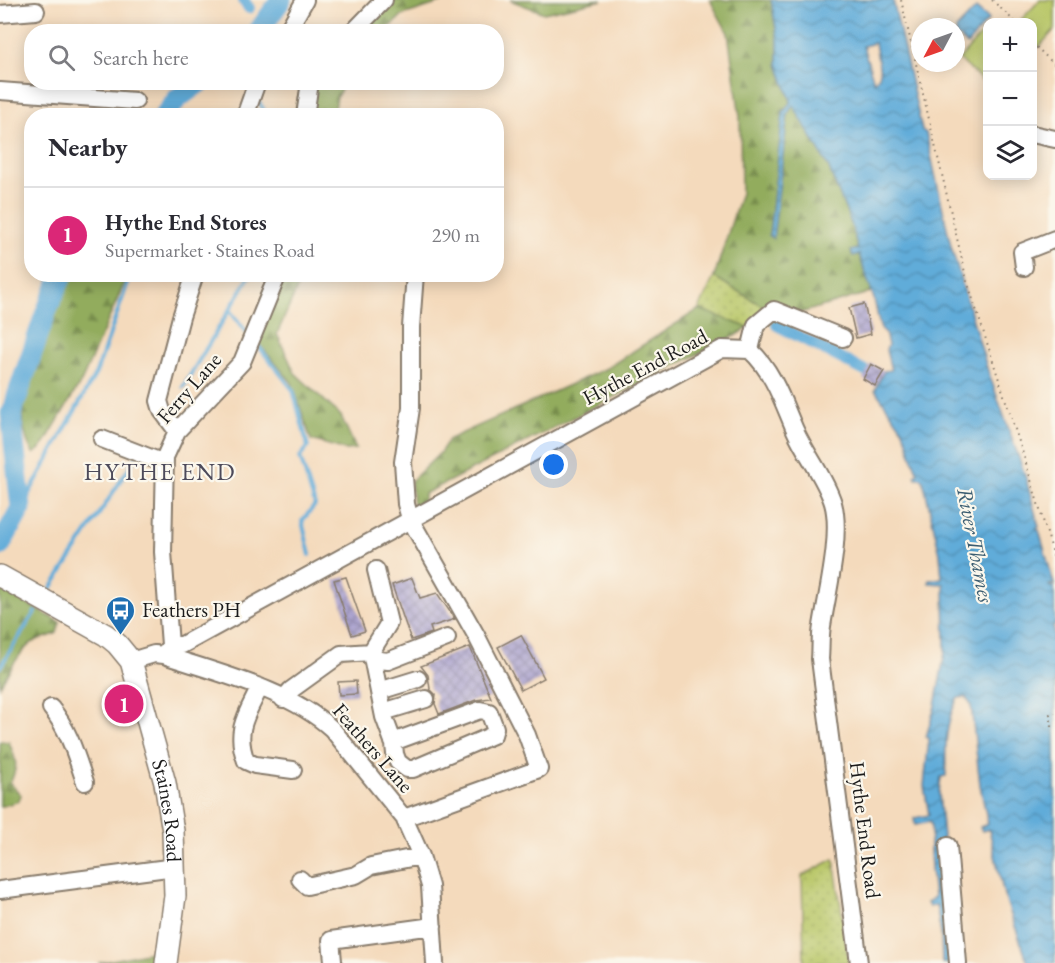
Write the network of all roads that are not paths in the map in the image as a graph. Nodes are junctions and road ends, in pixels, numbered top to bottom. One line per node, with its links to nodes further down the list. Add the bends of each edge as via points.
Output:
1 (305, 0): 5 (street)
2 (384, 0): 6 (street)
3 (36, 11): 4 (street)
4 (0, 14)
5 (292, 24)
6 (361, 24)
7 (254, 90): 11 (street)
8 (309, 90): 12 (street)
9 (0, 91): 10 (street)
10 (135, 100)
11 (248, 108)
12 (306, 108)
13 (1037, 135): 14 (street)
14 (1055, 139)
15 (1055, 239): 16 (street, via 1022,252)
16 (1024, 267)
17 (192, 282): 22 (street, via 159,401)
18 (275, 282): 22 (street, Ferry Lane, via 242,362)
19 (414, 282): 25 (street, via 411,408 403,462)
20 (843, 338): 21 (street, via 774,310 756,325)
21 (750, 350): 25 (street, Hythe End Road, via 722,349); 52 (street, Hythe End Road, via 772,378 833,504 836,523 820,659)
22 (177, 431): 24 (street, Ferry Lane)
23 (102, 439): 24 (street)
24 (164, 463): 29 (street, Ferry Lane)
25 (410, 519): 29 (street, Hythe End Road); 42 (street, via 486,655 527,735 539,769)
26 (376, 570): 30 (street, via 388,623)
27 (4, 578): 31 (main road, via 106,635)
28 (447, 638): 30 (street, via 388,661)
29 (167, 650): 31 (street, Feathers Lane); 33 (street, Feathers Lane)
30 (372, 656): 34 (street); 35 (street, via 341,654)
31 (131, 661): 45 (main road, Staines Road, via 165,783)
32 (417, 679): 34 (street)
33 (260, 687): 35 (street, Feathers Lane); 40 (street, via 240,731 242,752 246,761 255,765)
34 (379, 692): 38 (street)
35 (283, 699): 42 (street, Feathers Lane, via 318,716 332,729)
36 (426, 699): 38 (street)
37 (51, 708): 41 (street, via 69,736)
38 (383, 712): 39 (street)
39 (393, 742): 39 (street, via 480,710 489,712 495,728 493,735 414,769 398,762)
40 (293, 770)
41 (85, 782)
42 (404, 818): 44 (street, Feathers Lane)
43 (948, 846): 53 (street)
44 (421, 856): 46 (street, via 371,866 356,876 307,886); 48 (street, Feathers Lane, via 430,886)
45 (175, 867): 47 (street); 50 (main road, Staines Road)
46 (300, 879)
47 (0, 890)
48 (433, 926): 49 (street, via 331,940); 51 (street, Feathers Lane)
49 (333, 961)
50 (166, 963)
51 (435, 963)
52 (859, 963)
53 (958, 963)

